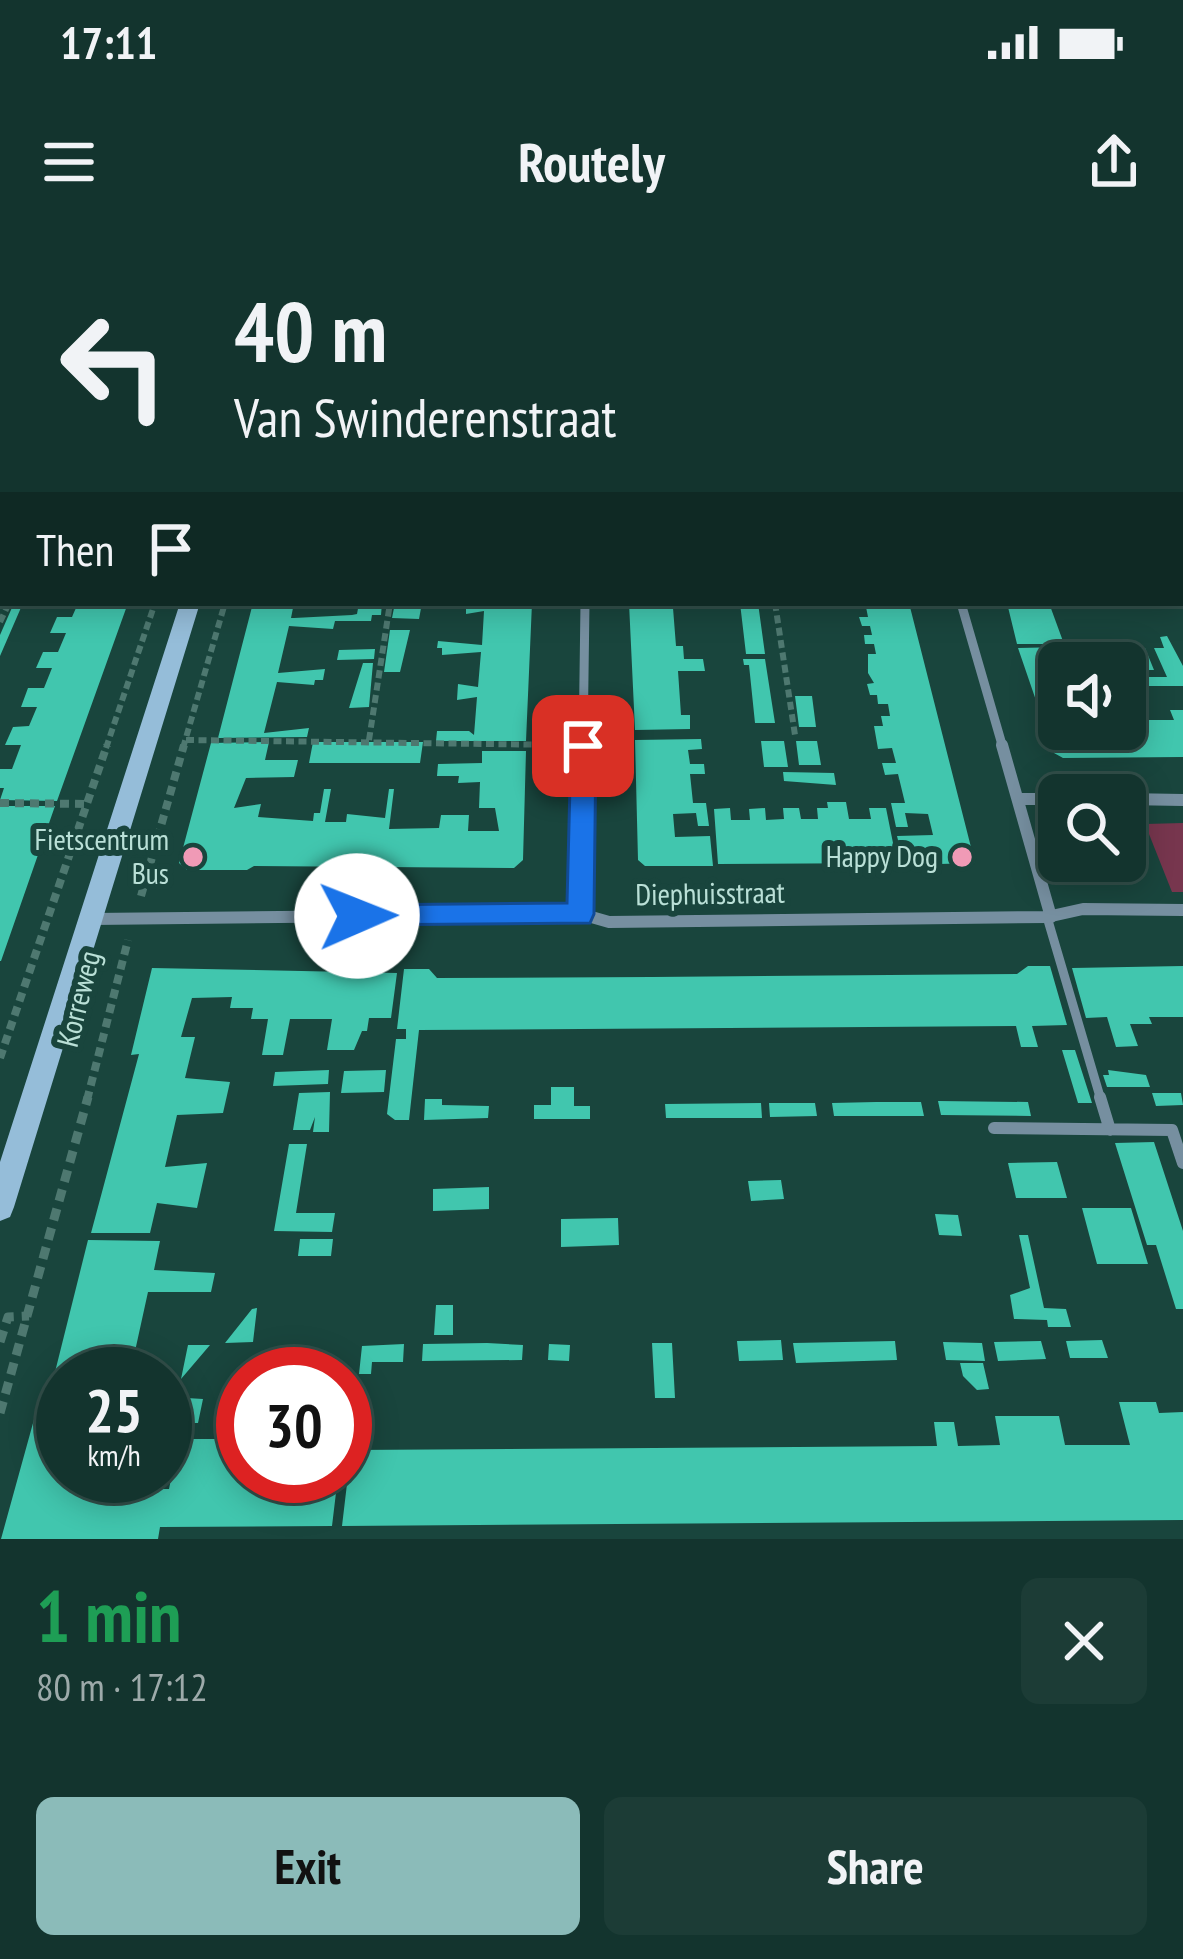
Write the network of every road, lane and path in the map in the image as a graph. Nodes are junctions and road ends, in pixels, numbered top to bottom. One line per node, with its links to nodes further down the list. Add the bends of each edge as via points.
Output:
1 (154, 606): 18 (path, Korreweg)
2 (189, 606): 9 (street, Korreweg)
3 (224, 606): 10 (path, Korreweg)
4 (390, 606): 11 (path)
5 (586, 606): 12 (street)
6 (775, 606): 8 (path)
7 (962, 606): 13 (street)
8 (795, 735)
9 (148, 740): 10 (path); 22 (street, Korreweg)
10 (185, 740): 11 (path); 23 (path, Korreweg)
11 (369, 740): 12 (path)
12 (583, 746): 20 (street)
13 (1018, 799): 14 (street); 21 (street)
14 (1038, 799)
15 (1146, 799): 16 (street)
16 (1183, 800)
17 (0, 803): 18 (path)
18 (89, 804): 24 (path, Korreweg)
19 (1183, 910): 21 (street, Diephuisstraat, via 1082,909)
20 (580, 914): 21 (street, Diephuisstraat, via 609,922); 23 (street, Diephuisstraat)
21 (1049, 917): 26 (lane)
22 (93, 919): 23 (street, Diephuisstraat); 28 (street, Korreweg)
23 (134, 919): 29 (path, Korreweg)
24 (0, 1058)
25 (994, 1128): 26 (lane)
26 (1110, 1130): 27 (lane, via 1172,1130)
27 (1183, 1163)
28 (0, 1207)
29 (28, 1316): 30 (path, via 8,1317); 31 (path, Korreweg)
30 (0, 1342)
31 (0, 1413)

